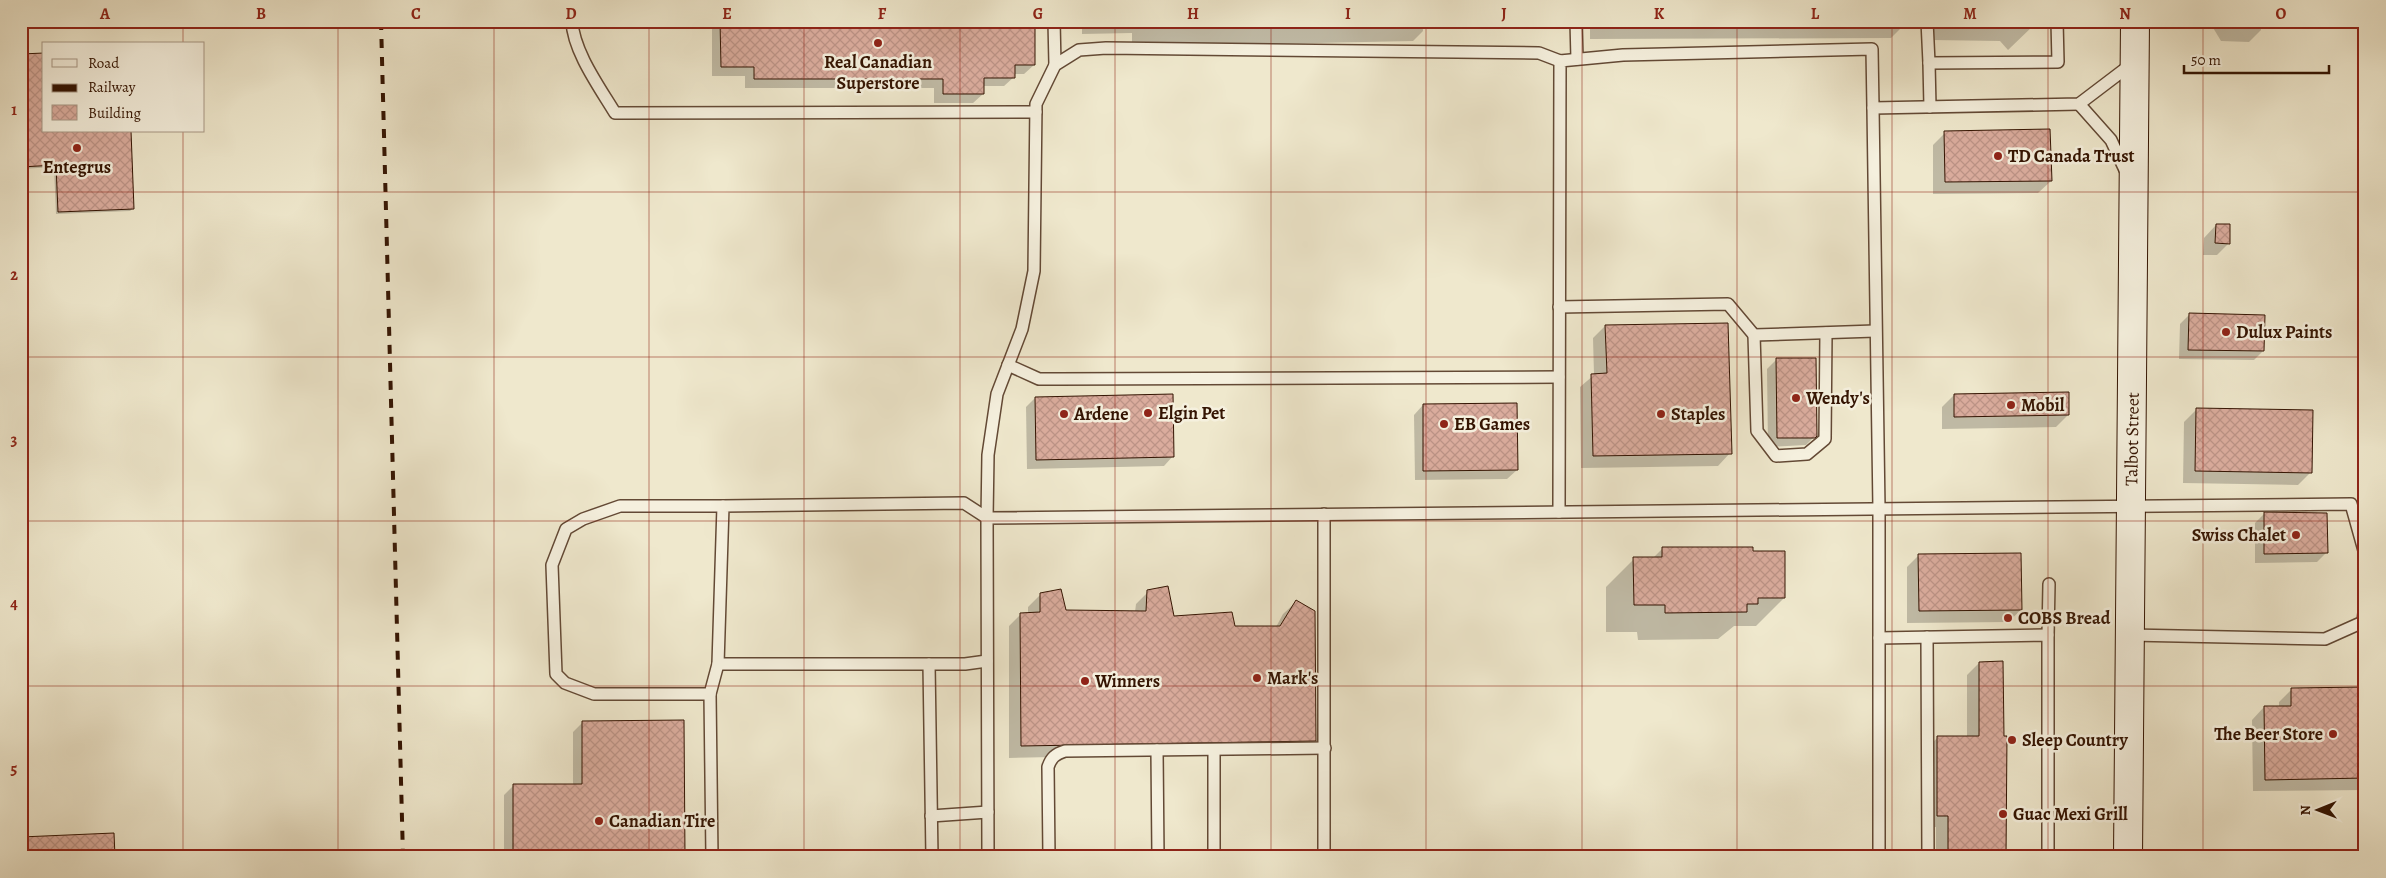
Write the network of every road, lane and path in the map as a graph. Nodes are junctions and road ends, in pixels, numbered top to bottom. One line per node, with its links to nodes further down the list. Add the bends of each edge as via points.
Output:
1 (572, 21): 15 (lane, via 588,67 615,113)
2 (1054, 21): 11 (lane)
3 (1576, 21): 7 (lane)
4 (1927, 21): 10 (lane)
5 (2057, 21): 10 (lane, via 2058,62)
6 (2135, 21): 9 (main road, Talbot Street)
7 (1577, 59): 8 (lane); 14 (lane, via 1872,49)
8 (1560, 61): 11 (lane, via 1539,53 1106,48 1079,50); 17 (lane)
9 (2135, 62): 12 (lane); 16 (main road, Talbot Street)
10 (1929, 63): 13 (lane)
11 (1055, 65): 15 (lane, via 1036,104)
12 (2079, 104): 13 (lane); 16 (lane, via 2111,140)
13 (1930, 107): 14 (lane)
14 (1873, 108): 18 (lane)
15 (1036, 112): 21 (lane, via 1034,271 1022,329)
16 (2134, 189): 24 (main road, Talbot Street)
17 (1559, 307): 20 (lane, via 1728,304); 22 (lane)
18 (1876, 331): 19 (lane); 25 (lane)
19 (1826, 333): 20 (lane); 20 (lane, via 1825,440 1807,454 1776,456 1757,431)
20 (1754, 335)
21 (1008, 366): 22 (lane, via 1038,378 1058,379); 28 (lane, via 998,394 988,454)
22 (1559, 377): 26 (lane)
23 (723, 506): 28 (lane, via 964,504); 37 (lane); 39 (lane, via 620,506 582,519 566,529 552,565 556,674 565,683 594,694)
24 (2131, 506): 25 (lane); 29 (lane, via 2352,504); 33 (main road, Talbot Street)
25 (1879, 509): 26 (lane); 35 (lane)
26 (1559, 512): 27 (lane)
27 (1324, 514): 28 (lane); 40 (lane)
28 (987, 518): 36 (lane)
29 (2365, 554)
30 (2049, 584): 32 (lane)
31 (2365, 604): 33 (lane, via 2363,622 2325,639)
32 (2048, 635): 34 (lane); 54 (lane)
33 (2130, 635): 55 (main road, Talbot Street)
34 (1927, 637): 35 (lane); 53 (lane)
35 (1879, 638): 52 (lane)
36 (987, 662): 38 (lane); 43 (lane)
37 (718, 664): 38 (lane); 39 (lane)
38 (929, 664): 44 (lane)
39 (710, 694): 45 (lane)
40 (1325, 748): 42 (lane); 51 (lane)
41 (1157, 750): 42 (lane); 48 (lane, via 1057,753 1048,767); 49 (lane)
42 (1214, 750): 50 (lane)
43 (988, 812): 44 (lane); 47 (lane)
44 (931, 816): 46 (lane)
45 (712, 857)
46 (932, 857)
47 (988, 857)
48 (1049, 857)
49 (1158, 857)
50 (1214, 857)
51 (1324, 857)
52 (1880, 857)
53 (1928, 857)
54 (2048, 857)
55 (2128, 857)

